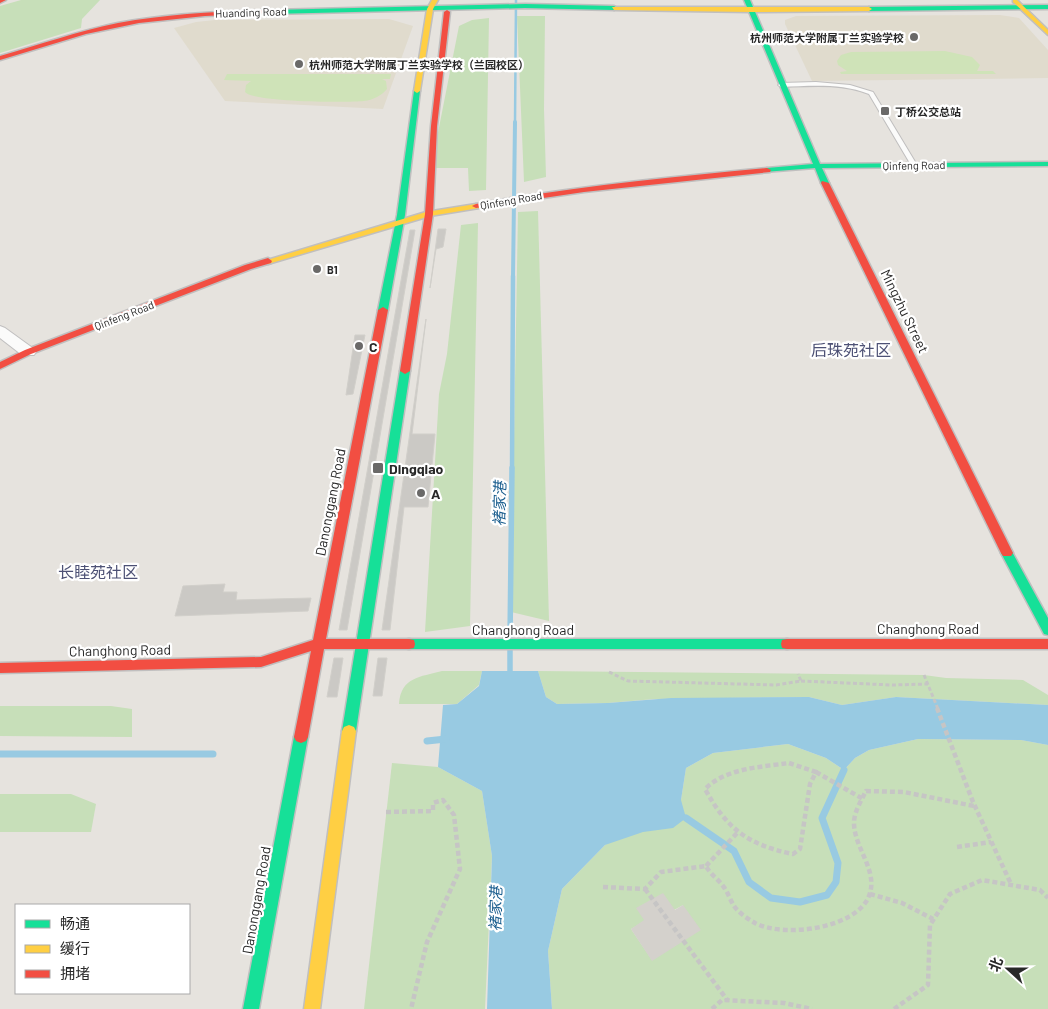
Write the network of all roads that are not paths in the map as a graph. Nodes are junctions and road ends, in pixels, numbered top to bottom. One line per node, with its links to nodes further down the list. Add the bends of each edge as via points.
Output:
1 (433, 4): 2 (main road, Huanding Road); 7 (main road, Huanding Road, via 189,15 96,30); 13 (main road, Danonggang Road)
2 (446, 4): 4 (main road, Huanding Road, via 482,7); 12 (main road)
3 (1018, 4): 4 (main road, Huanding Road); 5 (main road, Huanding Road); 6 (main road)
4 (749, 5): 8 (main road, Mingzhu Street)
5 (1048, 7)
6 (1048, 33)
7 (0, 58)
8 (781, 84): 10 (lane, via 859,87 871,93); 11 (main road, Mingzhu Street)
9 (1048, 164): 10 (main road, Qinfeng Road)
10 (914, 165): 11 (main road, Qinfeng Road)
11 (817, 166): 12 (main road, Qinfeng Road, via 638,182); 17 (main road, Mingzhu Street, via 1001,542)
12 (429, 214): 13 (main road, Qinfeng Road); 19 (main road)
13 (400, 222): 15 (main road, Qinfeng Road, via 248,267); 18 (main road, Danonggang Road)
14 (0, 330): 15 (street)
15 (28, 352): 16 (main road, Qinfeng Road)
16 (0, 366)
17 (1048, 630)
18 (318, 644): 19 (main road, Changhong Road); 21 (main road, Changhong Road, via 260,662); 22 (main road, Danonggang Road)
19 (363, 644): 20 (main road, Changhong Road); 23 (main road)
20 (1048, 644)
21 (0, 668)
22 (251, 1009)
23 (312, 1009)

